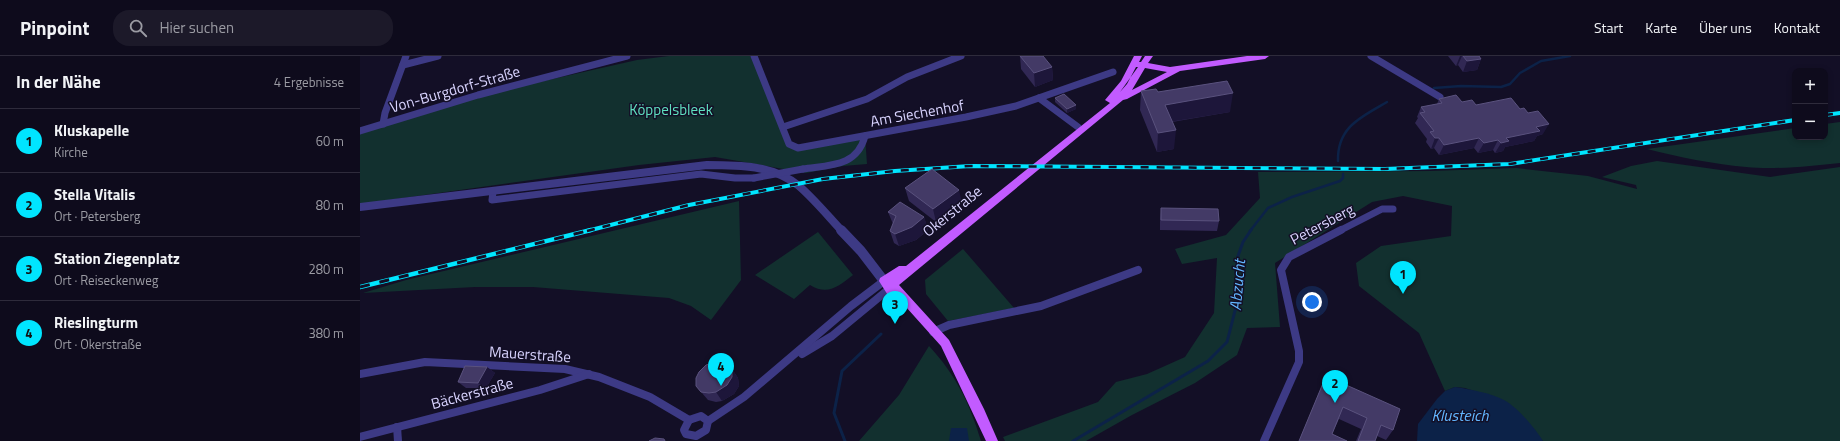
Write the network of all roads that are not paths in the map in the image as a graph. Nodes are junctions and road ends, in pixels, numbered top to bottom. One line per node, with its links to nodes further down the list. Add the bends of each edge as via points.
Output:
1 (406, 56): 12 (street)
2 (438, 56): 12 (street)
3 (627, 56): 18 (street, Von-Burgdorf-Straße, via 478,95)
4 (754, 56): 19 (street)
5 (961, 56): 19 (street, via 907,77 867,99)
6 (1252, 56): 9 (main road)
7 (1265, 56): 9 (main road)
8 (1371, 56): 15 (street)
9 (1240, 59): 13 (main road)
10 (1146, 61): 11 (main road); 13 (main road, via 1170,70); 17 (main road, via 1128,89)
11 (1134, 62): 20 (main road, Okerstraße, via 1124,82 1109,100)
12 (403, 65): 18 (street)
13 (1180, 69): 17 (main road)
14 (1112, 72): 16 (street, Am Siechenhof)
15 (1440, 97)
16 (1039, 98): 20 (street); 22 (street, Am Siechenhof, via 966,117)
17 (1118, 99): 23 (main road, Okerstraße)
18 (383, 124): 21 (street, Von-Burgdorf-Straße)
19 (783, 127): 22 (street, Am Siechenhof, via 789,144 798,148)
20 (1078, 127): 23 (main road, Okerstraße)
21 (360, 131)
22 (865, 136): 24 (street, bridge, via 864,145 854,158 842,163 742,180 718,175 694,175 492,200)
23 (1061, 143): 28 (main road, Okerstraße)
24 (492, 192): 25 (street); 28 (street, via 707,165 743,165 772,171 799,186)
25 (360, 207)
26 (1393, 209): 40 (street, Petersberg, via 1382,209 1371,214 1289,257 1283,265 1281,270 1299,351 1299,362)
27 (1138, 270): 29 (street, via 1041,306 949,325)
28 (889, 283): 29 (main road, via 902,305 914,311); 33 (street, Okerstraße, via 832,336 784,364)
29 (934, 332): 39 (main road, via 948,357 954,362)
30 (360, 374): 31 (street, Mauerstraße, via 425,362 565,368)
31 (590, 374): 32 (street, Mauerstraße, via 650,397); 34 (street, Bäckerstraße, via 540,390)
32 (689, 420): 33 (street, via 701,416); 37 (street, via 684,430)
33 (708, 421): 36 (street)
34 (397, 427): 35 (street, Bäckerstraße); 38 (street)
35 (360, 437)
36 (701, 437): 37 (street)
37 (689, 439)
38 (398, 441)
39 (992, 441)
40 (1264, 441)

